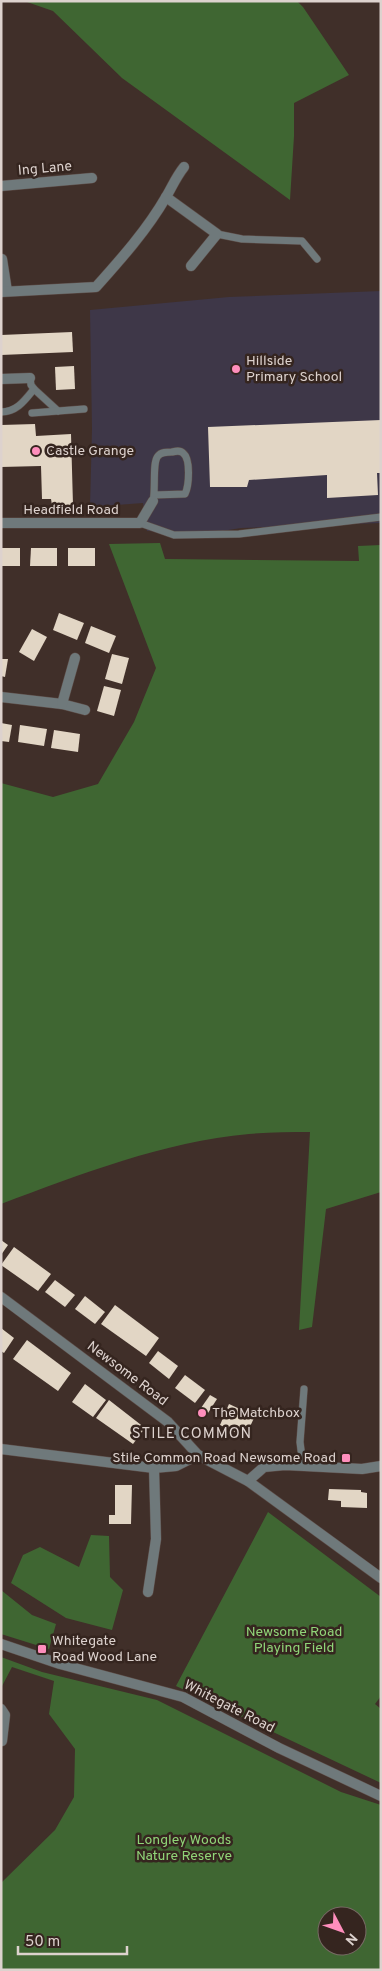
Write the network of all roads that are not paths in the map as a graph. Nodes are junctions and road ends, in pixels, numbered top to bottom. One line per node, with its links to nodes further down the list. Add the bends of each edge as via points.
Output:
1 (184, 167): 4 (street)
2 (92, 178): 3 (street, Ing Lane)
3 (1, 186)
4 (166, 197): 5 (street); 9 (street, via 127,252 96,287)
5 (217, 234): 7 (lane, via 242,239 302,241); 8 (street)
6 (2, 259): 9 (street)
7 (316, 259)
8 (192, 266)
9 (4, 292)
10 (30, 378): 11 (street); 12 (lane)
11 (1, 379)
12 (34, 389): 14 (lane); 15 (lane, via 19,406)
13 (84, 409): 14 (lane)
14 (58, 411): 16 (lane)
15 (1, 412)
16 (32, 413)
17 (154, 498): 17 (lane, via 158,456 163,452 181,451 187,459 188,487 185,494); 20 (street)
18 (381, 517): 20 (lane, via 238,534 174,535)
19 (1, 523): 20 (street, Headfield Road)
20 (140, 523)
21 (76, 658): 23 (street)
22 (1, 697): 23 (street)
23 (62, 704): 24 (street)
24 (85, 710)
25 (1, 1297): 28 (street, Newsome Road, via 168,1422)
26 (304, 1389): 29 (lane, via 300,1442)
27 (1, 1450): 31 (street)
28 (198, 1455): 31 (street, via 176,1466); 32 (street, Newsome Road)
29 (303, 1466): 30 (street); 32 (street, via 264,1467)
30 (381, 1466)
31 (154, 1468): 34 (street, via 156,1539)
32 (248, 1481): 33 (street, Newsome Road)
33 (381, 1578)
34 (148, 1592)
35 (1, 1644): 38 (street, Whitegate Road, via 60,1664 183,1697 279,1748)
36 (1, 1709): 37 (street, via 5,1715)
37 (2, 1741)
38 (381, 1796)

